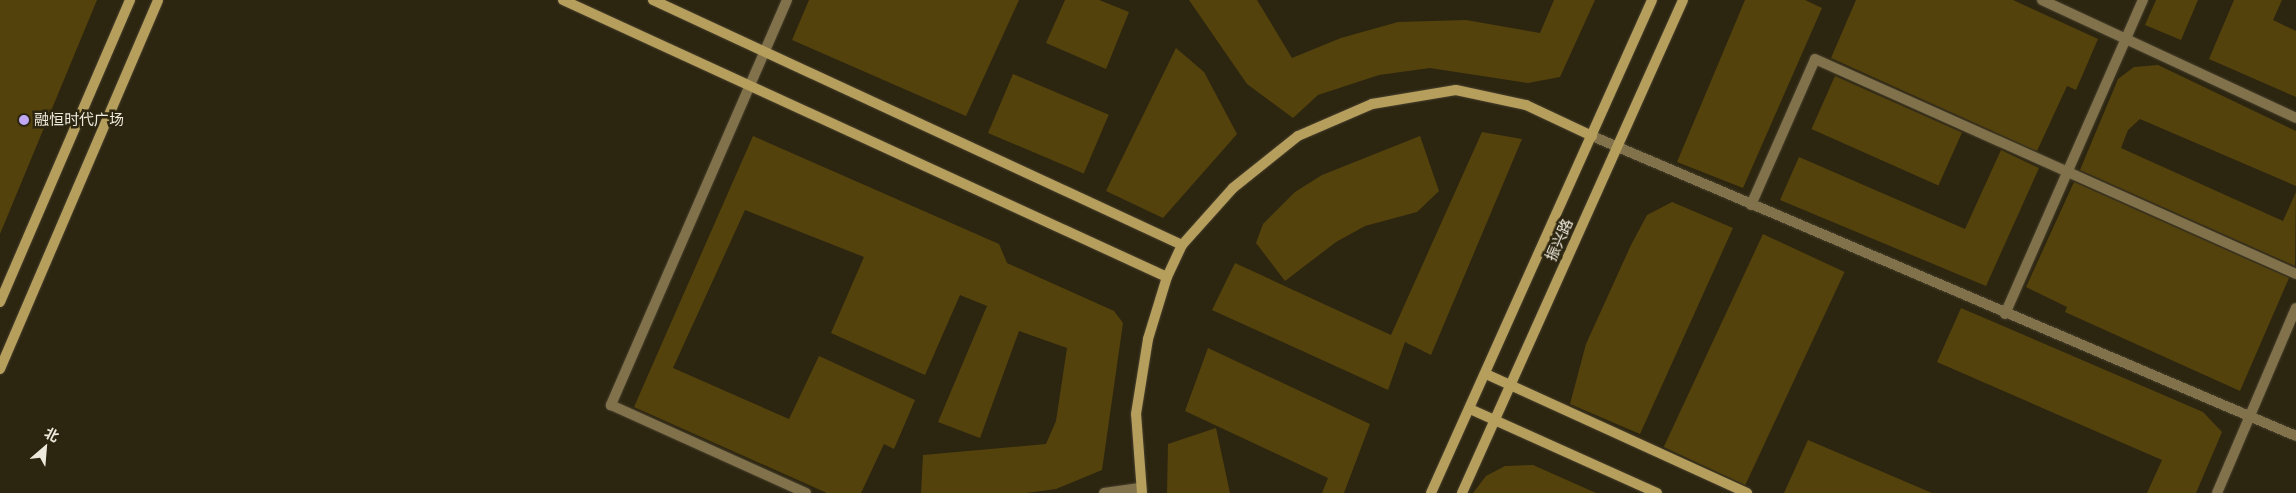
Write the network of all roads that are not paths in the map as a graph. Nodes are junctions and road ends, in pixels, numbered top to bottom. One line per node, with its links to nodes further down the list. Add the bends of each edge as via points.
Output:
1 (130, 0): 21 (main road)
2 (158, 0): 24 (main road)
3 (563, 0): 12 (main road)
4 (652, 0): 11 (main road)
5 (787, 0): 11 (street)
6 (1652, 0): 14 (main road, 振兴路)
7 (1683, 0): 15 (main road, 振兴路)
8 (2042, 0): 10 (street)
9 (2143, 0): 10 (street)
10 (2126, 39): 13 (street); 16 (street)
11 (764, 51): 12 (street); 18 (main road)
12 (748, 86): 20 (main road); 32 (street, via 611,405)
13 (2296, 118)
14 (1592, 136): 15 (street); 18 (main road, via 1526,104 1456,90 1372,104 1298,136 1232,188); 25 (main road, 振兴路)
15 (1616, 146): 17 (street); 26 (main road, 振兴路)
16 (2067, 173): 17 (street, via 1815,59); 19 (street); 23 (street)
17 (1751, 205): 23 (street)
18 (1182, 245): 20 (main road)
19 (2296, 274)
20 (1168, 277): 31 (main road, via 1148,339 1136,414)
21 (0, 302)
22 (2296, 308): 28 (street)
23 (2004, 314): 28 (street)
24 (0, 369)
25 (1486, 374): 26 (main road); 27 (main road, 振兴路)
26 (1511, 388): 29 (main road, 振兴路); 37 (main road)
27 (1470, 410): 29 (main road); 34 (main road, 振兴路)
28 (2250, 417): 30 (street); 38 (street)
29 (1495, 420): 35 (main road, 振兴路); 36 (main road)
30 (2296, 436)
31 (1141, 490): 33 (street)
32 (806, 493)
33 (1104, 493)
34 (1431, 493)
35 (1462, 493)
36 (1657, 493)
37 (1747, 493)
38 (2217, 493)

